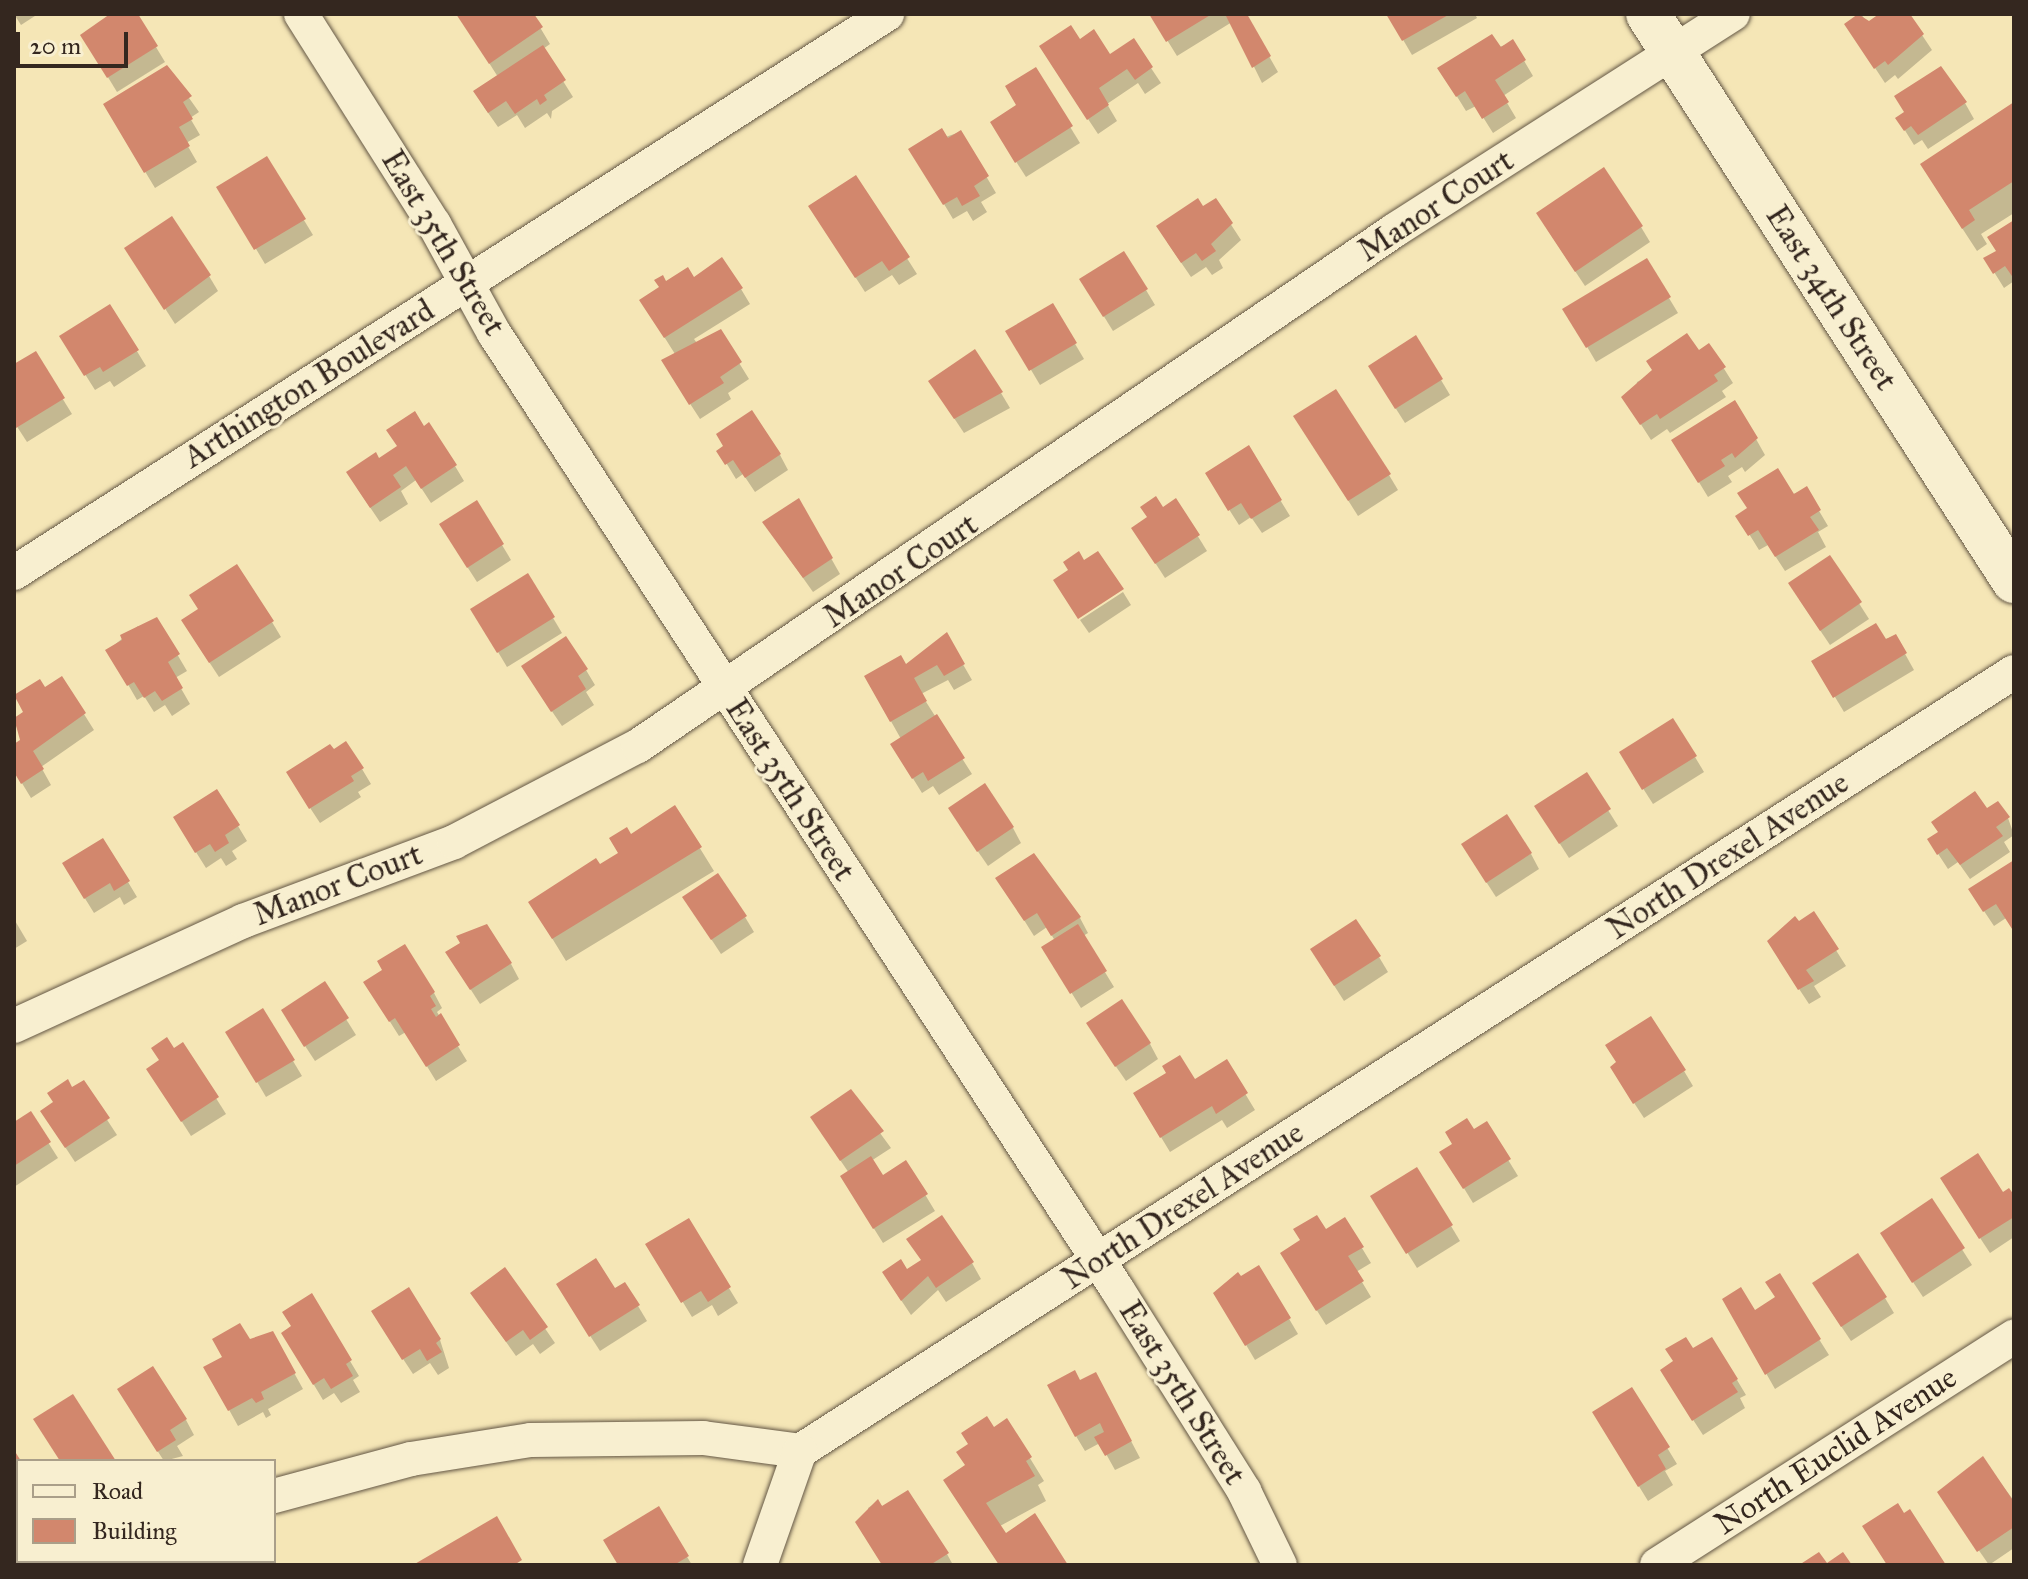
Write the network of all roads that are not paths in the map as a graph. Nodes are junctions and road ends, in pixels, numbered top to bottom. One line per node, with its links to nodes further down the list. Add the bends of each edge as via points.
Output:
1 (301, 14): 6 (street, East 35th Street)
2 (887, 14): 6 (street, Arthington Boulevard)
3 (1648, 14): 5 (main road, East 34th Street)
4 (1733, 14): 5 (street, Manor Court)
5 (1673, 53): 8 (main road, East 34th Street); 10 (street, Manor Court, via 1395,230)
6 (467, 284): 7 (street, Arthington Boulevard); 10 (street, East 35th Street)
7 (14, 573)
8 (2014, 581)
9 (2014, 672): 12 (street, North Drexel Avenue)
10 (725, 690): 11 (street, Manor Court, via 592,772 485,828 196,941); 12 (street, East 35th Street)
11 (14, 1026)
12 (1097, 1262): 14 (street, North Drexel Avenue); 17 (street, East 35th Street, via 1244,1491)
13 (2014, 1337): 18 (street, North Euclid Avenue)
14 (800, 1451): 15 (street, via 703,1438 531,1440 411,1459); 16 (street)
15 (276, 1495)
16 (760, 1565)
17 (1280, 1565)
18 (1657, 1565)

